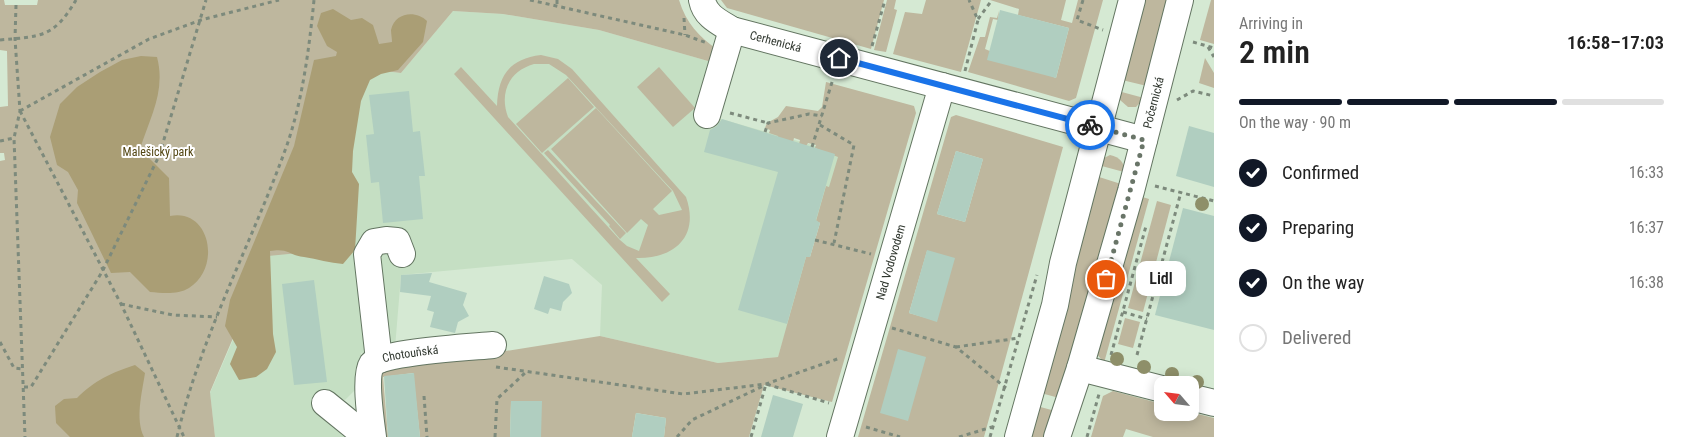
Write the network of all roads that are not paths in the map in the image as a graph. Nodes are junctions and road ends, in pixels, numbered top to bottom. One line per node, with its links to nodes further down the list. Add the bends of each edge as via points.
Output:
1 (1132, 0): 7 (street)
2 (1180, 0): 8 (street, Počernická)
3 (703, 4): 4 (street, Cerhenická, via 715,20)
4 (732, 30): 5 (street, Cerhenická); 6 (street)
5 (951, 88): 7 (street, Cerhenická); 17 (street, Nad Vodovodem, via 895,250 866,349)
6 (708, 111)
7 (1098, 128): 8 (street, Cerhenická); 20 (street, via 1055,305)
8 (1144, 140): 12 (street, Počernická)
9 (402, 254): 11 (street, via 397,241 386,240 374,242 367,254)
10 (490, 355): 11 (street, Chotouňská, via 420,352)
11 (379, 360): 13 (street, Chotouňská, via 370,372)
12 (1080, 368): 14 (street); 21 (street, Počernická)
13 (369, 387): 18 (street, via 333,409); 19 (street, Chotouňská)
14 (1154, 387)
15 (1199, 399): 16 (street)
16 (1214, 403)
17 (849, 423)
18 (367, 437)
19 (372, 437)
20 (1018, 437)
21 (1057, 437)

